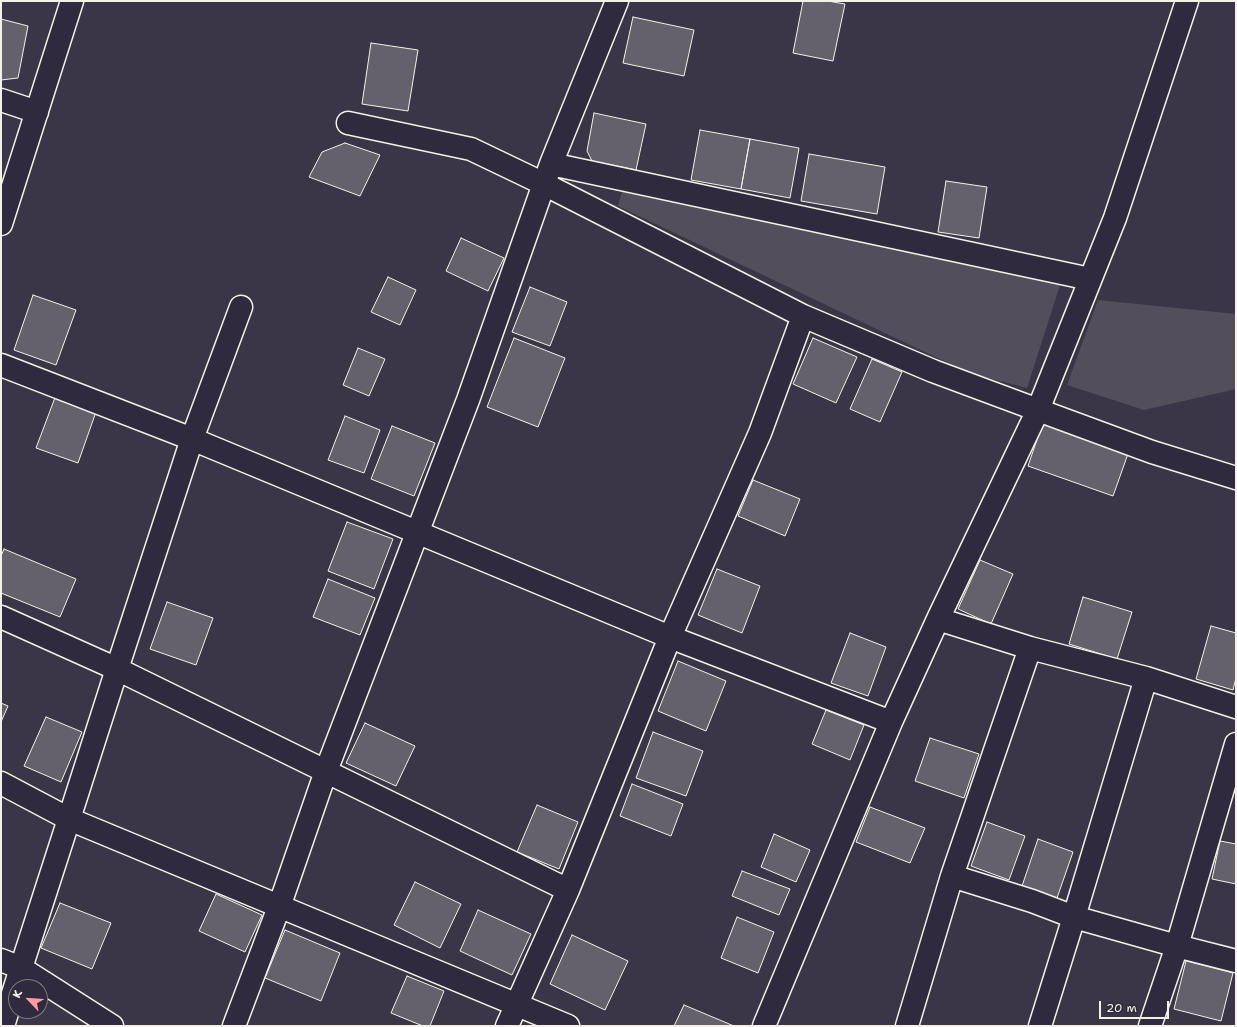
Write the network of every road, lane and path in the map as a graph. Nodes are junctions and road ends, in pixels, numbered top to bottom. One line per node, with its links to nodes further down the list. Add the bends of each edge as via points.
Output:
1 (72, 1): 5 (street)
2 (617, 1): 7 (street)
3 (1187, 1): 9 (street, via 1115,218)
4 (1, 100): 5 (street)
5 (37, 112): 8 (street)
6 (348, 123): 7 (street, via 471,149)
7 (548, 174): 9 (street); 11 (street); 16 (street)
8 (1, 224)
9 (1090, 279): 13 (street)
10 (242, 306): 14 (street)
11 (803, 316): 13 (street, via 933,371); 19 (street, via 760,433)
12 (1, 365): 14 (street)
13 (1038, 410): 15 (street, via 1152,452); 18 (street)
14 (192, 439): 16 (street); 21 (street)
15 (1236, 478)
16 (418, 532): 19 (street); 26 (street)
17 (1, 617): 21 (street)
18 (938, 619): 20 (street); 24 (street)
19 (670, 637): 24 (street); 30 (street)
20 (1030, 648): 22 (street); 29 (street)
21 (116, 669): 26 (street); 28 (street)
22 (1146, 678): 23 (street); 32 (street)
23 (1236, 707)
24 (891, 722): 42 (street)
25 (1236, 744): 33 (street)
26 (326, 771): 30 (street); 31 (street)
27 (1, 783): 28 (street)
28 (69, 819): 31 (street); 35 (street)
29 (952, 876): 32 (street); 43 (street)
30 (568, 890): 36 (street)
31 (278, 907): 36 (street); 39 (street)
32 (1074, 917): 33 (street); 44 (street)
33 (1177, 946): 34 (street); 45 (street)
34 (1236, 961)
35 (11, 964): 37 (street); 38 (street)
36 (516, 1004): 40 (street); 41 (street)
37 (3, 1026)
38 (112, 1026)
39 (234, 1026)
40 (507, 1026)
41 (568, 1026)
42 (764, 1026)
43 (907, 1026)
44 (1040, 1026)
45 (1150, 1026)

